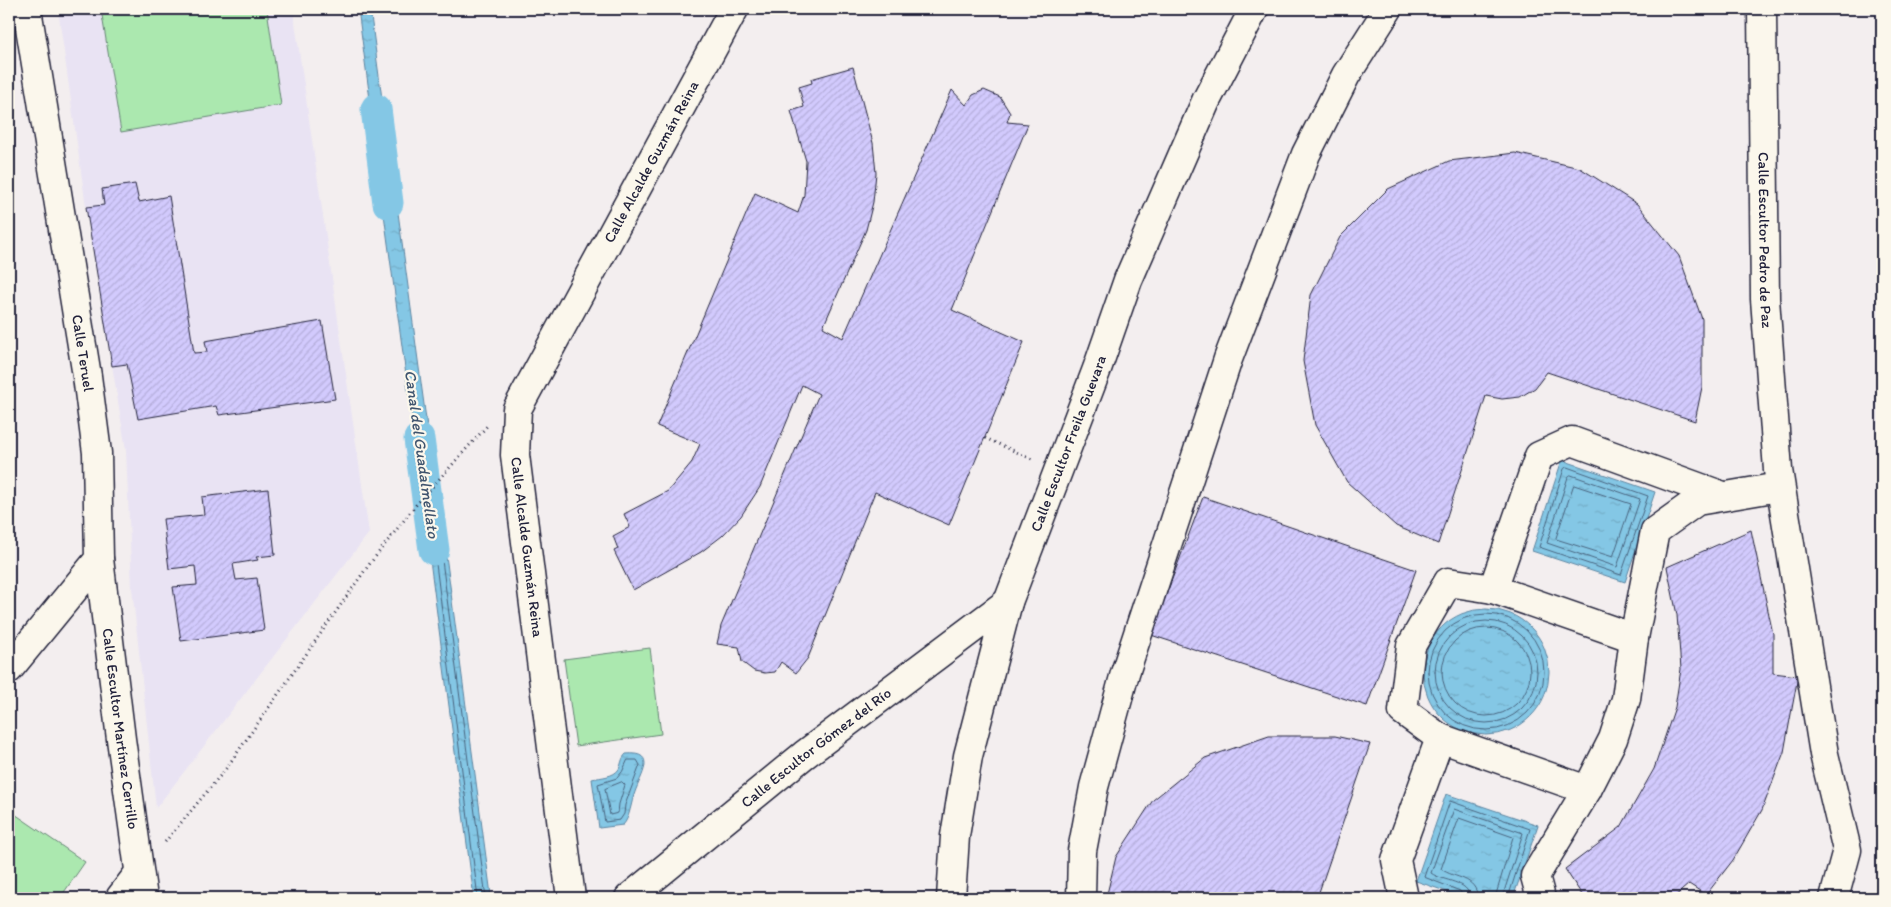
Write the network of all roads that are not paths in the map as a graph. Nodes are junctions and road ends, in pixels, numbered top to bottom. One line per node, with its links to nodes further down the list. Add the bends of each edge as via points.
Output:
1 (27, 9): 8 (street, Calle Teruel, via 87,376 97,453)
2 (734, 9): 17 (street, Calle Alcalde Guzmán Reina, via 517,409 515,455)
3 (1254, 9): 10 (street, Calle Escultor Freila Guevara, via 1206,101 1128,280)
4 (1388, 9): 20 (street, via 1346,75 1306,154 1228,359 1125,673 1094,787 1082,851)
5 (1762, 9): 6 (street, Calle Escultor Pedro de Paz, via 1765,299)
6 (1778, 478): 7 (street); 23 (street, Calle Escultor Pedro de Paz, via 1824,754 1847,850)
7 (1723, 496): 9 (street, via 1572,441 1539,456); 11 (street, via 1697,501 1655,530)
8 (99, 559): 12 (street); 15 (street, Calle Escultor Martínez Cerrillo)
9 (1493, 589): 11 (street); 13 (street, via 1448,582 1411,646 1403,711)
10 (1008, 602): 18 (street, Calle Escultor Gómez del Río, via 804,755); 19 (street, Calle Escultor Freila Guevara, via 968,756 955,836)
11 (1634, 638): 14 (street, via 1626,699 1613,739)
12 (9, 669)
13 (1440, 738): 14 (street); 21 (street, via 1396,860)
14 (1587, 790): 22 (street, via 1535,876)
15 (141, 886): 16 (street)
16 (120, 898)
17 (571, 898)
18 (629, 898)
19 (951, 898)
20 (1081, 898)
21 (1404, 898)
22 (1541, 898)
23 (1834, 898)

